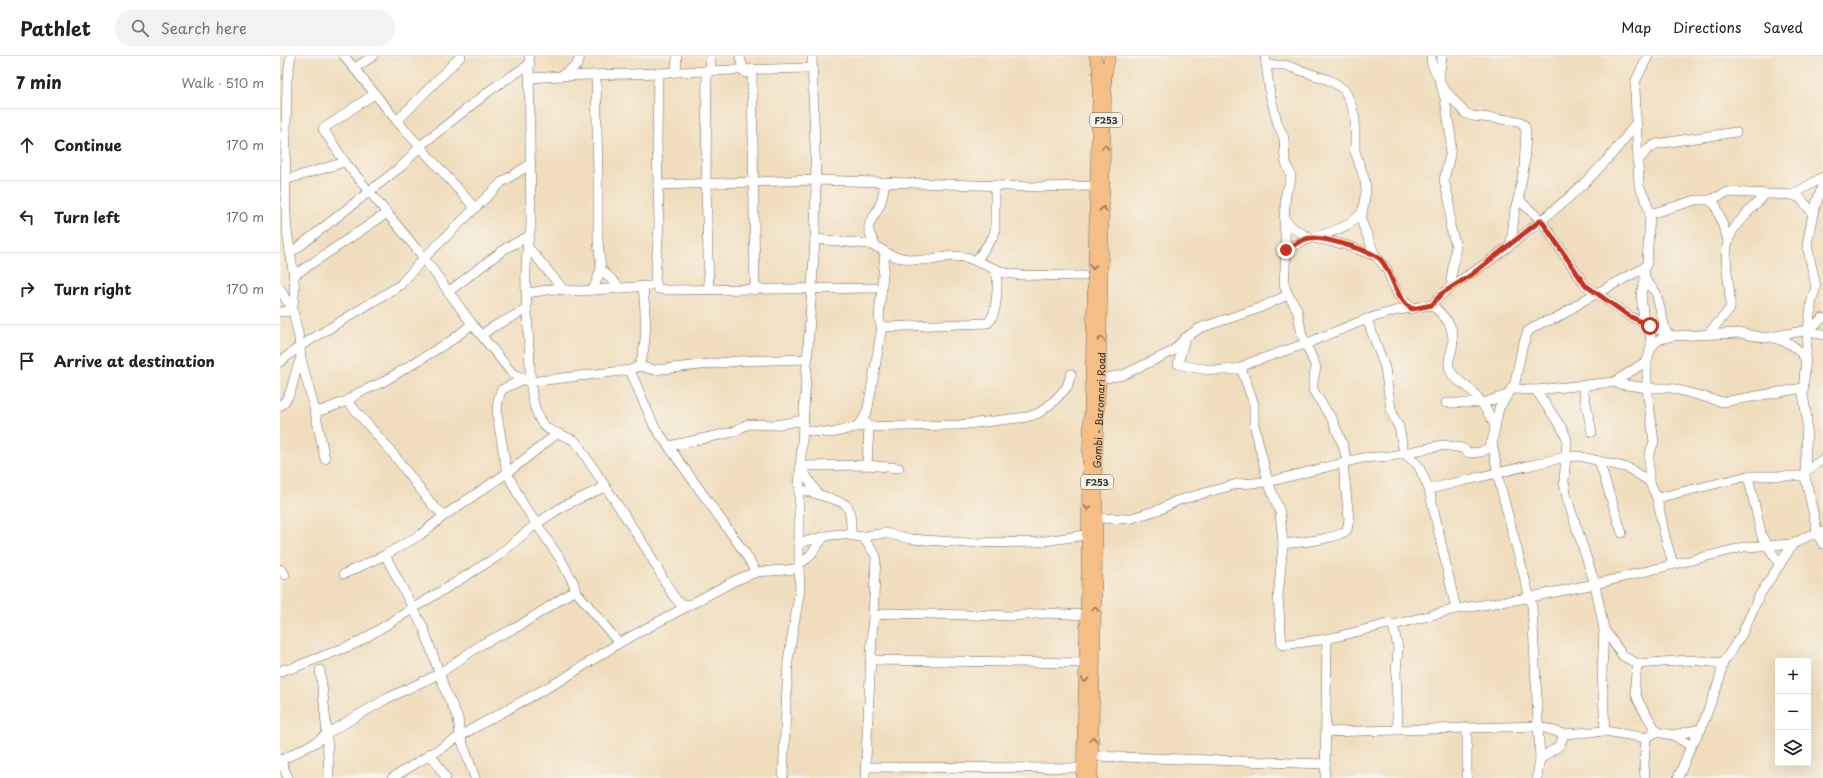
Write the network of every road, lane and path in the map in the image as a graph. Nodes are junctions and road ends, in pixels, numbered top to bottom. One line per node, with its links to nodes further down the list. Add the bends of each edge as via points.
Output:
1 (291, 56): 27 (street)
2 (344, 56): 17 (street)
3 (373, 56): 17 (street)
4 (461, 56): 30 (street)
5 (677, 56): 21 (street)
6 (710, 56): 20 (street)
7 (740, 56): 19 (street)
8 (812, 56): 18 (street)
9 (1096, 56): 49 (main road, F253)
10 (1110, 56): 49 (main road, F253, one-way to 10, via 1106,74)
11 (1430, 56): 28 (street)
12 (1442, 56): 28 (street)
13 (1648, 56): 31 (street, via 1636,80)
14 (529, 60): 26 (street); 36 (street)
15 (579, 60): 23 (street); 25 (street)
16 (1266, 61): 56 (street, via 1285,64 1329,80 1345,91 1355,118 1355,151 1366,191); 60 (street, via 1270,94 1284,138 1285,160 1291,175 1286,193)
17 (355, 68): 29 (street)
18 (813, 68): 19 (street); 42 (street)
19 (747, 69): 20 (street); 43 (street, via 752,82)
20 (709, 70): 21 (street); 45 (street)
21 (676, 72): 22 (street)
22 (658, 73): 24 (street); 47 (street)
23 (562, 75): 25 (street); 26 (street)
24 (596, 75): 25 (street); 78 (street, via 598,241)
25 (584, 76)
26 (530, 78): 39 (street)
27 (284, 80): 33 (street)
28 (1440, 82): 53 (street, via 1465,113 1520,121 1524,126 1524,167); 84 (street, via 1451,138 1444,180 1450,204 1450,226 1456,246 1451,280)
29 (374, 94): 30 (street); 37 (street, via 323,129)
30 (397, 121): 36 (street)
31 (1636, 123): 34 (street); 35 (street)
32 (1736, 132): 38 (street, via 1656,144)
33 (283, 135): 41 (street)
34 (1636, 136): 35 (street); 38 (street)
35 (1624, 142): 61 (street, via 1572,196)
36 (420, 146): 50 (street, via 403,165); 55 (street)
37 (346, 162): 41 (street); 50 (street)
38 (1637, 162): 59 (street, via 1639,186)
39 (531, 164): 55 (street, via 502,182); 64 (street)
40 (1823, 177): 52 (street)
41 (285, 180): 72 (street, via 286,224)
42 (816, 180): 43 (street); 44 (street); 66 (street)
43 (752, 182): 45 (street); 93 (street)
44 (885, 182): 48 (street); 70 (street, via 880,205 869,223 869,233)
45 (706, 184): 47 (street); 92 (street)
46 (1823, 184): 57 (street)
47 (658, 185): 83 (street)
48 (995, 186): 49 (street); 76 (street, via 995,231)
49 (1100, 186): 129 (main road, Gombi - Baromari Road / F253, one-way to 49); 176 (main road, Gombi - Baromari Road / F253, one-way to 176)
50 (371, 191): 58 (street); 72 (street)
51 (1765, 194): 52 (street); 54 (street, via 1728,192); 67 (street, via 1732,231)
52 (1792, 195): 57 (street, via 1800,198)
53 (1519, 196): 61 (street, via 1522,203); 68 (street)
54 (1710, 200): 59 (street, via 1696,200); 67 (street, via 1716,206)
55 (475, 208): 75 (street)
56 (1362, 212): 62 (street); 63 (street, via 1361,220)
57 (1813, 213): 110 (street, via 1807,245 1816,287)
58 (387, 214): 75 (street); 80 (street)
59 (1650, 214): 77 (street, via 1647,263)
60 (1284, 219): 65 (street, via 1299,233); 71 (street)
61 (1541, 220): 68 (street); 96 (street, via 1585,285)
62 (1344, 227): 63 (street); 65 (street)
63 (1365, 231): 74 (street)
64 (529, 236): 69 (street); 94 (street, via 506,248)
65 (1310, 238): 71 (street); 74 (street, via 1344,244)
66 (815, 239): 70 (street); 88 (street)
67 (1728, 240): 112 (street, via 1730,309)
68 (1511, 244): 84 (street, via 1471,275)
69 (527, 246): 90 (street); 95 (street)
70 (876, 247): 73 (street)
71 (1286, 250): 97 (street, via 1284,284)
72 (290, 251): 80 (street)
73 (885, 252): 76 (street, via 896,257 916,260 951,256); 89 (street)
74 (1375, 255): 98 (street, via 1386,268)
75 (424, 258): 94 (street); 118 (street, via 400,286)
76 (976, 261): 79 (street)
77 (1644, 268): 82 (street); 96 (street)
78 (601, 269): 87 (street); 91 (street)
79 (996, 269): 81 (street, via 1020,275); 109 (street, via 996,304 993,319 988,323)
80 (293, 276): 100 (street)
81 (1083, 276)
82 (1645, 278): 108 (street, via 1641,294); 111 (street, via 1656,293)
83 (656, 285): 85 (street); 92 (street, via 658,289 665,290)
84 (1453, 285): 99 (street)
85 (643, 286): 87 (street); 125 (street, via 646,329 642,358)
86 (280, 288): 100 (street)
87 (620, 288): 91 (street)
88 (812, 288): 89 (street); 93 (street); 121 (street)
89 (882, 288): 109 (street, via 879,317)
90 (563, 289): 91 (street); 95 (street)
91 (593, 290)
92 (709, 290): 93 (street)
93 (755, 290)
94 (448, 292): 107 (street)
95 (527, 293): 101 (street)
96 (1598, 293): 108 (street, via 1629,316); 137 (street, via 1557,318 1528,331 1522,348 1516,384)
97 (1288, 295): 115 (street, via 1257,309 1200,328); 117 (street, via 1297,309)
98 (1398, 295): 102 (street); 103 (street)
99 (1432, 305): 102 (street); 140 (street, via 1444,315 1453,334 1449,359 1452,375)
100 (292, 309): 104 (street); 118 (street)
101 (528, 309): 113 (street); 130 (street)
102 (1412, 309): 103 (street)
103 (1392, 311): 106 (street)
104 (281, 313)
105 (1823, 318): 110 (street)
106 (1367, 319): 117 (street); 151 (street, via 1385,368 1394,418 1399,427)
107 (472, 324): 113 (street); 138 (street, via 452,340 405,369)
108 (1647, 324): 111 (street); 119 (street)
109 (882, 327): 144 (street)
110 (1808, 330): 114 (street); 116 (street); 122 (street)
111 (1669, 334): 112 (street); 119 (street)
112 (1708, 334): 116 (street, via 1740,333)
113 (482, 335): 130 (street, via 512,373)
114 (1823, 335)
115 (1185, 338): 126 (street, via 1178,364 1196,369); 129 (street, via 1172,351 1123,375)
116 (1774, 338): 122 (street, via 1790,343)
117 (1305, 344): 126 (street, via 1249,362); 156 (street, via 1316,367 1314,390 1333,421 1343,445)
118 (300, 347): 120 (street); 124 (street)
119 (1651, 347): 123 (street)
120 (301, 359): 141 (street, via 296,368 293,387 288,398); 142 (street)
121 (808, 359): 125 (street, via 738,361 654,370); 143 (street)
122 (1805, 359): 135 (street)
123 (1647, 361): 128 (street); 131 (street)
124 (280, 362)
125 (634, 368): 130 (street); 150 (street, via 654,426)
126 (1241, 368): 165 (street, via 1254,404 1254,424)
127 (1072, 374): 144 (street, via 1067,387 1053,402 1039,413 1027,417 959,425)
128 (1646, 376): 133 (street); 134 (street)
129 (1100, 379): 172 (main road, Gombi - Baromari Road / F253, via 1096,462)
130 (527, 380): 148 (street, via 539,418 550,432); 160 (street, via 501,390 498,401 497,414)
131 (1614, 382): 132 (street); 133 (street)
132 (1584, 386): 136 (street); 147 (street)
133 (1647, 388): 134 (street); 164 (street, via 1654,442 1649,455)
134 (1671, 388): 135 (street, via 1723,402)
135 (1803, 388): 162 (street, via 1807,419)
136 (1536, 390): 137 (street); 152 (street, via 1567,439)
137 (1509, 392): 140 (street); 145 (street, via 1499,408)
138 (347, 401): 142 (street); 171 (street, via 390,450 434,507)
139 (1446, 403): 140 (street)
140 (1483, 403): 145 (street)
141 (280, 406)
142 (315, 411): 153 (street)
143 (804, 420): 146 (street); 150 (street, via 748,424 732,432)
144 (866, 424): 146 (street, via 832,433); 157 (street)
145 (1494, 424): 149 (street)
146 (803, 430): 158 (street)
147 (1592, 432)
148 (558, 434): 160 (street); 166 (street, via 566,435 576,442)
149 (1492, 442): 151 (street, via 1488,448 1473,453 1443,444); 161 (street)
150 (669, 446): 189 (street)
151 (1404, 453): 156 (street); 168 (street, via 1418,465)
152 (1565, 457): 155 (street, via 1579,456); 161 (street); 191 (street, via 1564,482 1567,498)
153 (325, 459)
154 (1823, 459): 162 (street)
155 (1599, 461): 164 (street, via 1628,468); 174 (street)
156 (1345, 462): 165 (street); 181 (street, via 1348,530 1333,536)
157 (866, 465): 158 (street); 159 (street)
158 (800, 466): 167 (street); 169 (street)
159 (899, 468)
160 (507, 473): 171 (street); 173 (street)
161 (1498, 473): 168 (street); 193 (street)
162 (1806, 474): 163 (street); 175 (street)
163 (1748, 476): 170 (street); 184 (street, via 1762,536)
164 (1649, 481): 170 (street)
165 (1268, 482): 172 (street, via 1237,484 1176,501 1161,509 1129,519); 181 (street, via 1280,512)
166 (605, 487): 173 (street, via 565,505); 194 (street, via 646,548 672,594 679,603)
167 (799, 489): 169 (street); 180 (street)
168 (1429, 489): 196 (street)
169 (817, 493): 177 (street, via 833,500 840,500 846,505 850,516)
170 (1658, 498): 186 (street)
171 (445, 515): 185 (street, via 420,535)
172 (1097, 518): 176 (main road, Gombi - Baromari Road / F253)
173 (536, 524): 192 (street, via 561,560); 195 (street, via 495,558)
174 (1622, 533)
175 (1821, 533): 182 (street, via 1810,535); 183 (street)
176 (1092, 534): 178 (street, via 1038,542 968,543 911,539 885,534); 197 (main road, Gombi - Baromari Road / F253); 226 (main road, Gombi - Baromari Road / F253, one-way to 176)
177 (851, 535): 178 (street); 179 (street, via 831,534)
178 (863, 536): 198 (street, via 876,556)
179 (824, 537): 180 (street); 188 (street)
180 (799, 543): 188 (street)
181 (1283, 544): 201 (street, via 1278,598 1282,646)
182 (1793, 544): 184 (street); 187 (street)
183 (1823, 544)
184 (1768, 546): 186 (street, via 1744,547); 187 (street)
185 (385, 556): 190 (street); 195 (street)
186 (1673, 564): 191 (street)
187 (1780, 565): 205 (street, via 1759,596 1742,634)
188 (799, 566): 189 (street); 237 (street, via 800,589 788,661)
189 (756, 572): 194 (street)
190 (344, 574)
191 (1595, 584): 193 (street); 200 (street)
192 (575, 590): 202 (street); 209 (street, via 520,626 482,644)
193 (1529, 596): 196 (street); 211 (street, via 1532,606)
194 (689, 605): 202 (street)
195 (413, 609): 208 (street, via 357,643); 209 (street, via 424,629)
196 (1456, 609): 199 (street)
197 (1086, 615): 198 (street, via 1047,613 1013,616 886,612); 204 (main road, Gombi - Baromari Road / F253)
198 (872, 622): 203 (street)
199 (1393, 625): 201 (street, via 1388,624); 214 (street, via 1398,648)
200 (1604, 629): 206 (street, via 1623,656); 217 (street, via 1602,672)
201 (1327, 639): 216 (street)
202 (619, 643): 213 (street, via 563,679)
203 (870, 660): 204 (street); 230 (street)
204 (1086, 663): 231 (main road, Gombi - Baromari Road / F253, one-way to 231)
205 (1723, 663): 206 (street, via 1688,660); 215 (street)
206 (1638, 664): 218 (street, via 1634,680 1635,696)
207 (320, 670): 219 (street)
208 (280, 672)
209 (439, 674): 210 (street); 219 (street, via 386,698)
210 (458, 718): 213 (street, via 465,720); 222 (street)
211 (1538, 726): 212 (street); 220 (street); 227 (street)
212 (1467, 727): 214 (street); 241 (street)
213 (472, 729): 222 (street)
214 (1398, 729): 216 (street)
215 (1701, 729): 221 (street); 224 (street)
216 (1326, 732): 229 (street)
217 (1605, 732): 220 (street); 223 (street)
218 (1656, 732): 221 (street); 223 (street)
219 (328, 733): 228 (street, via 318,741); 233 (street)
220 (1564, 734): 227 (street, via 1560,745)
221 (1673, 735): 224 (street)
222 (460, 736): 225 (street); 236 (street)
223 (1646, 738): 243 (street)
224 (1691, 746): 244 (street)
225 (430, 754): 234 (street); 235 (street)
226 (1093, 756): 229 (street); 239 (main road, Gombi - Baromari Road / F253)
227 (1540, 759): 242 (street)
228 (280, 760): 232 (street)
229 (1325, 764): 240 (street)
230 (865, 767): 231 (street); 238 (street)
231 (1082, 773)
232 (288, 778)
233 (329, 778)
234 (392, 778)
235 (446, 778)
236 (475, 778)
237 (783, 778)
238 (865, 778)
239 (1092, 778)
240 (1325, 778)
241 (1467, 778)
242 (1537, 778)
243 (1645, 778)
244 (1678, 778)

